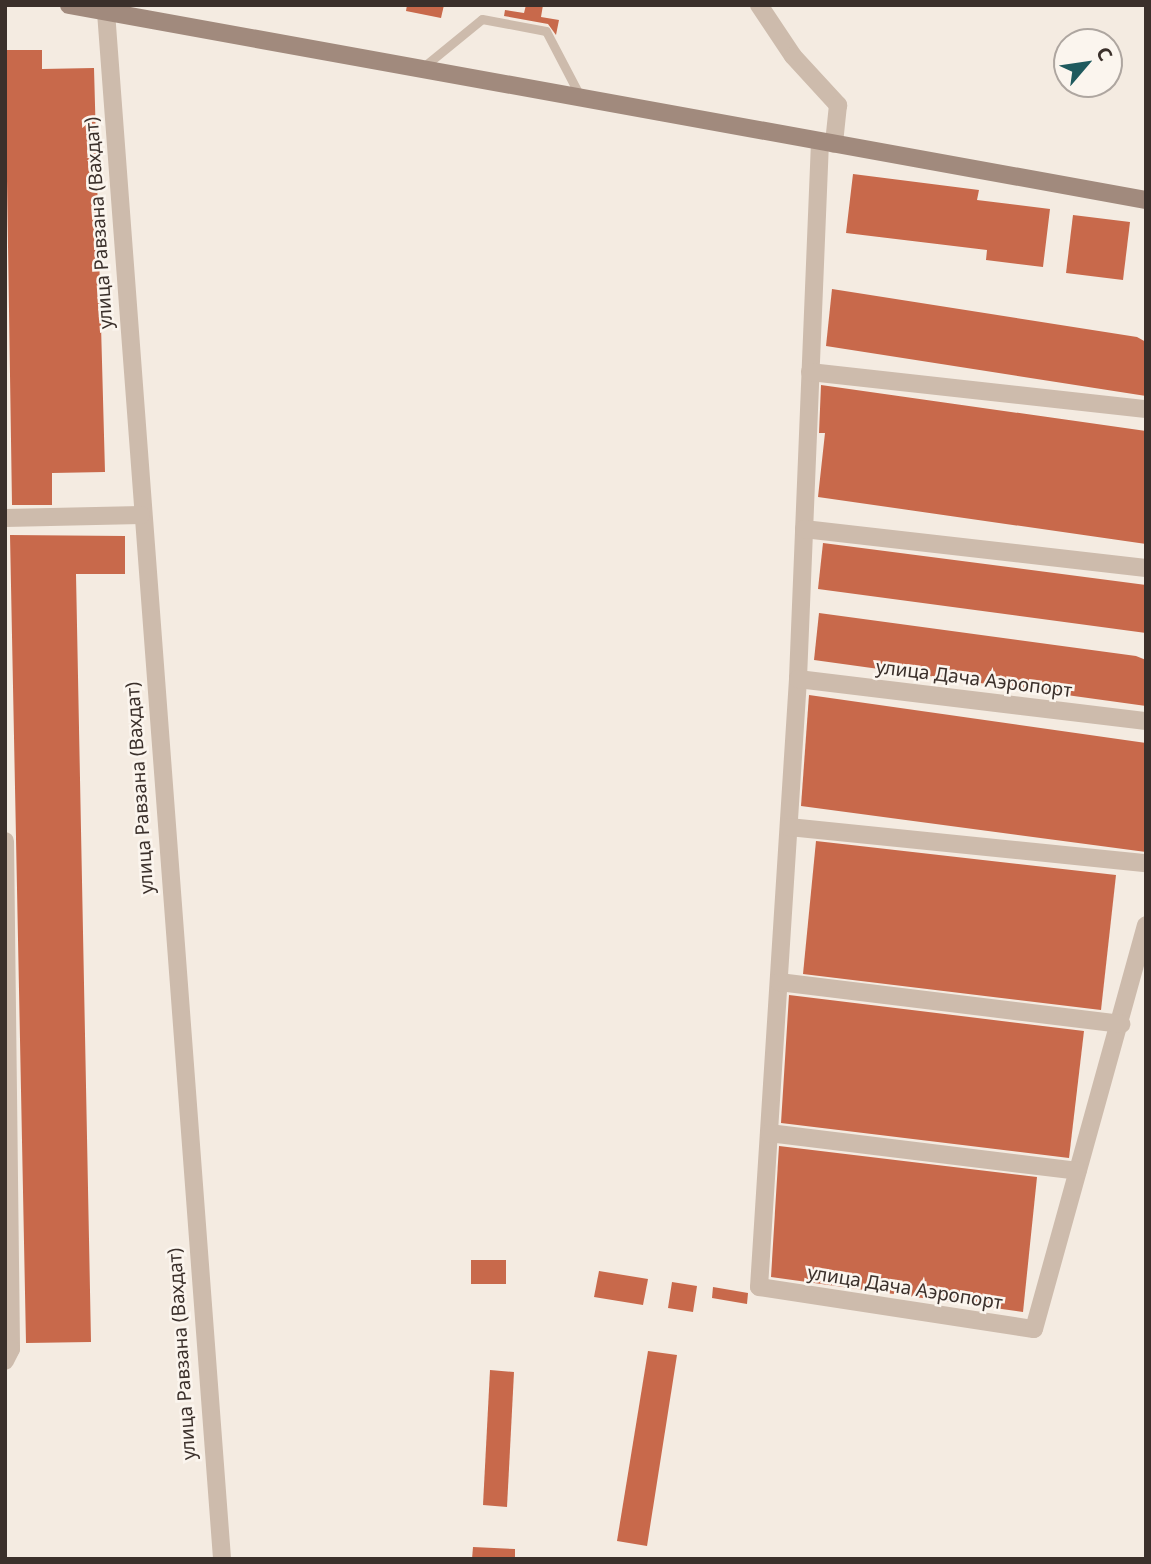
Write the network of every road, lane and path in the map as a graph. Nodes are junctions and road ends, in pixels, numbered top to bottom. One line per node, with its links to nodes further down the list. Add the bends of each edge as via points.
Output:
1 (69, 5): 3 (main road)
2 (759, 5): 6 (street, улица Дача Аэропорт, via 793,56 838,104)
3 (106, 12): 4 (main road); 10 (street, улица Равзана (Вахдат))
4 (422, 68): 5 (main road); 5 (lane, via 482,19 546,31)
5 (582, 100): 6 (main road)
6 (827, 143): 7 (main road); 8 (street, улица Дача Аэропорт)
7 (1146, 200)
8 (810, 372): 9 (street); 12 (street, улица Дача Аэропорт)
9 (1146, 409)
10 (141, 515): 11 (street); 26 (street, улица Равзана (Вахдат))
11 (5, 518)
12 (804, 529): 13 (street); 14 (street, улица Дача Аэропорт)
13 (1146, 568)
14 (798, 679): 15 (street, улица Дача Аэропорт); 16 (street, улица Дача Аэропорт)
15 (1146, 721)
16 (789, 827): 18 (street); 21 (street, улица Дача Аэропорт)
17 (5, 841): 20 (street)
18 (1146, 863)
19 (1146, 925): 22 (street, улица Дача Аэропорт)
20 (6, 975): 25 (street)
21 (779, 982): 22 (street); 23 (street, улица Дача Аэропорт)
22 (1121, 1024): 24 (street, улица Дача Аэропорт)
23 (769, 1133): 24 (street); 24 (street, улица Дача Аэропорт, via 759,1287 1034,1329)
24 (1078, 1171)
25 (6, 1361)
26 (222, 1559)

